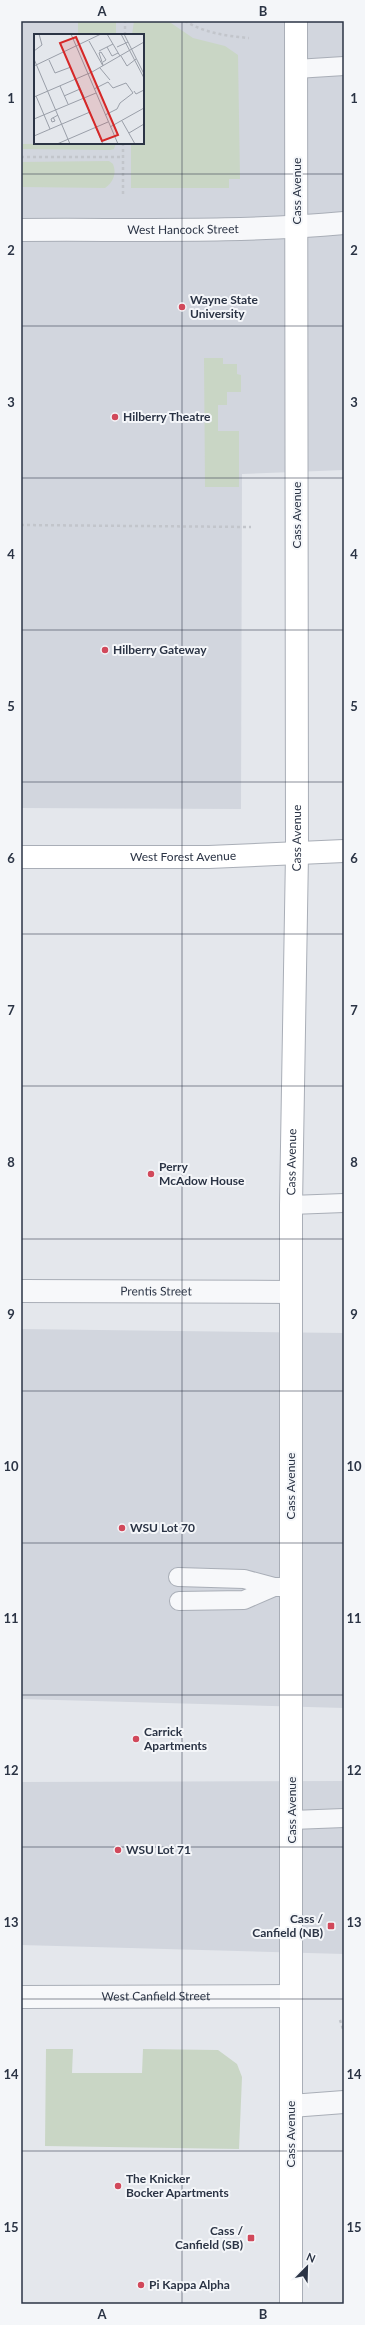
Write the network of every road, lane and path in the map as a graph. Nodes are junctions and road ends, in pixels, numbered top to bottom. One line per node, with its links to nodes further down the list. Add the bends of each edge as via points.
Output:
1 (125, 21): 4 (path)
2 (184, 21): 5 (path, via 204,31)
3 (296, 21): 7 (street, Cass Avenue)
4 (124, 34)
5 (249, 38)
6 (344, 66): 7 (lane)
7 (296, 69): 13 (street, Cass Avenue)
8 (123, 144): 10 (path)
9 (21, 156): 10 (path)
10 (123, 157): 11 (path)
11 (123, 194)
12 (344, 223): 13 (street, West Hancock Street)
13 (296, 227): 14 (street, West Hancock Street); 18 (street, Cass Avenue)
14 (21, 230)
15 (21, 525): 16 (path)
16 (251, 527)
17 (344, 851): 18 (street, West Forest Avenue)
18 (297, 854): 19 (street, West Forest Avenue); 21 (street, Cass Avenue)
19 (21, 858)
20 (344, 1203): 21 (lane)
21 (291, 1205): 23 (street, Cass Avenue)
22 (21, 1291): 23 (street, Prentis Street)
23 (291, 1292): 25 (street, Cass Avenue)
24 (178, 1577): 25 (lane, via 244,1579)
25 (282, 1587): 26 (lane, via 244,1600); 28 (street, Cass Avenue)
26 (179, 1601)
27 (344, 1818): 28 (lane)
28 (292, 1820): 29 (street, Cass Avenue)
29 (290, 1996): 30 (street, West Canfield Street); 34 (street, Cass Avenue)
30 (21, 1997)
31 (340, 2020): 32 (path)
32 (344, 2032)
33 (344, 2102): 34 (street)
34 (291, 2106): 35 (street, Cass Avenue)
35 (291, 2304)

